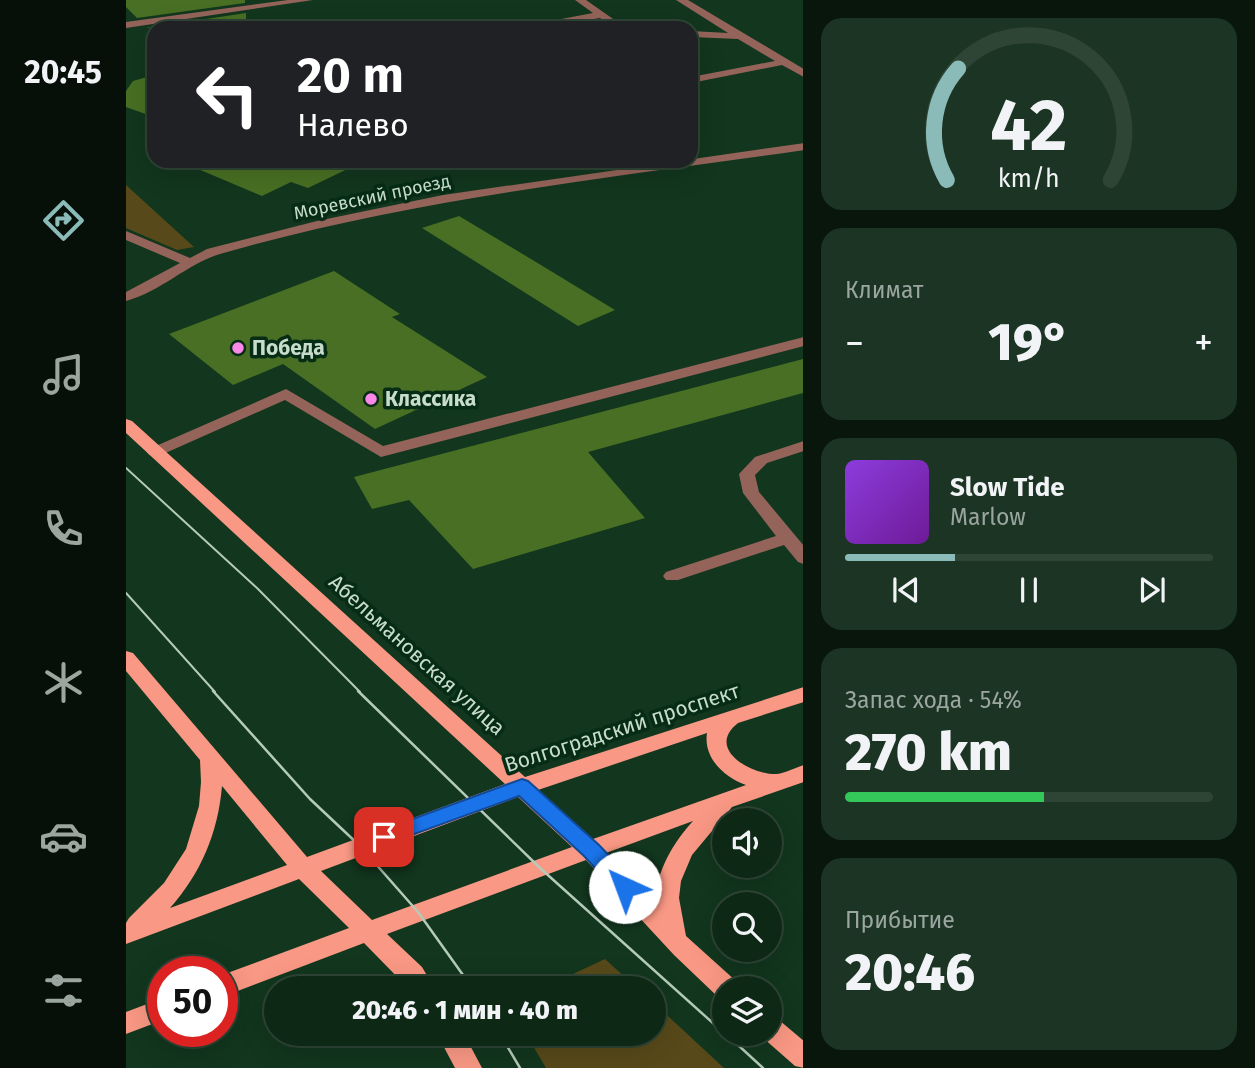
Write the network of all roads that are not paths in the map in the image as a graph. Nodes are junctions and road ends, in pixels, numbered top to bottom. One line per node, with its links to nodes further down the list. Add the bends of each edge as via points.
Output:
1 (308, 0): 5 (street)
2 (580, 0): 4 (street)
3 (681, 0): 11 (street)
4 (602, 15): 6 (street); 7 (street)
5 (155, 21)
6 (564, 21)
7 (611, 21)
8 (147, 22): 9 (street)
9 (126, 25)
10 (698, 34): 11 (street)
11 (741, 36): 12 (street)
12 (784, 62): 13 (street); 14 (street)
13 (803, 74)
14 (698, 79)
15 (803, 146): 16 (street, Моревский проезд)
16 (698, 161)
17 (654, 168): 19 (street, Моревский проезд, via 443,199 317,225)
18 (126, 235): 19 (street)
19 (188, 262): 20 (street, Моревский проезд)
20 (126, 297)
21 (803, 341): 24 (street, via 381,452 286,394)
22 (126, 424): 24 (main road, Абельмановская улица)
23 (803, 446): 25 (street, via 761,460 747,474 751,493)
24 (155, 452): 33 (main road, Абельмановская улица)
25 (787, 538): 26 (street); 27 (street)
26 (803, 558)
27 (672, 576)
28 (126, 658): 31 (main road)
29 (803, 694): 30 (main road, Волгоградский проспект)
30 (737, 715): 32 (main road, via 725,722 715,742 727,765 756,780); 33 (main road, Волгоградский проспект)
31 (210, 757): 36 (main road); 38 (main road, via 213,784 200,843 164,902)
32 (796, 776): 34 (main road)
33 (522, 787): 35 (main road, Абельмановская улица); 36 (main road, Волгоградский проспект)
34 (729, 800): 35 (main road); 39 (main road, via 698,828 678,856 668,888 667,917)
35 (591, 851): 37 (main road); 39 (main road, Абельмановская улица)
36 (304, 869): 37 (main road); 38 (main road, Волгоградский проспект)
37 (368, 931): 40 (main road); 42 (main road)
38 (126, 934)
39 (682, 948): 41 (main road, Абельмановская улица)
40 (414, 976)
41 (713, 976)
42 (238, 980)
43 (147, 1015): 44 (main road)
44 (126, 1023)
45 (782, 1039): 47 (main road)
46 (457, 1046): 48 (main road)
47 (803, 1058)
48 (469, 1068)

